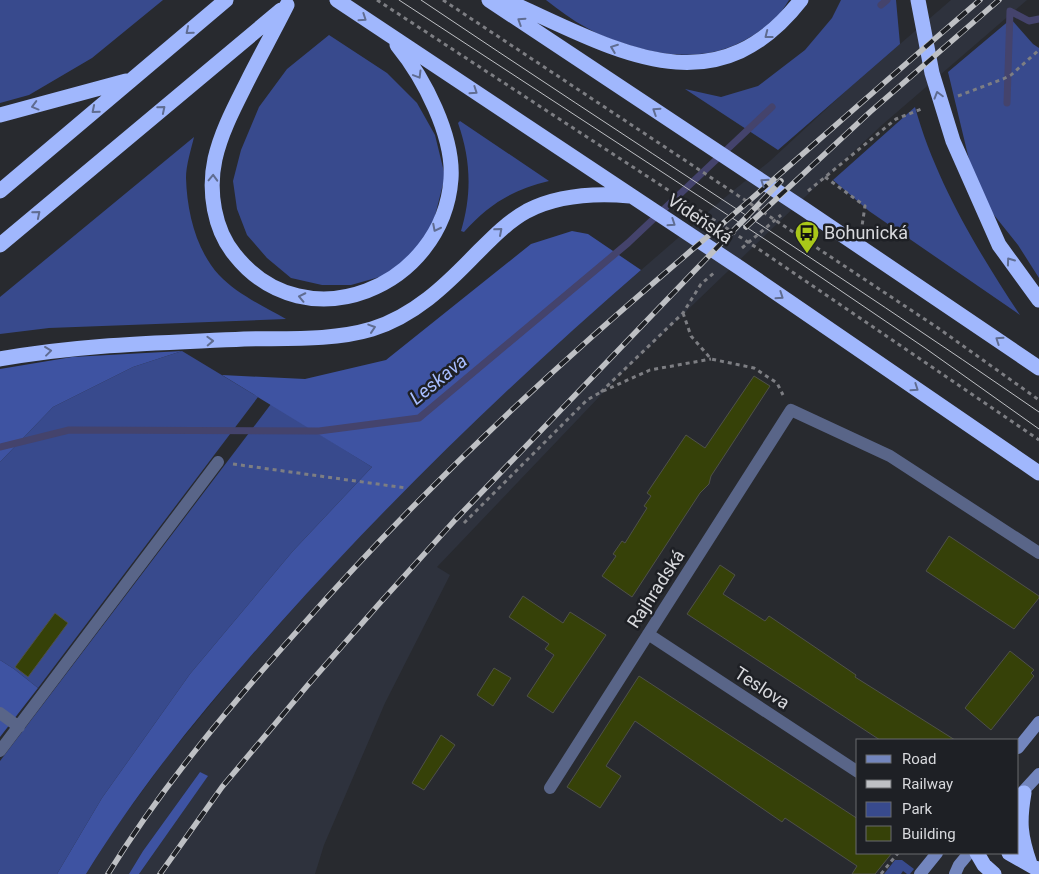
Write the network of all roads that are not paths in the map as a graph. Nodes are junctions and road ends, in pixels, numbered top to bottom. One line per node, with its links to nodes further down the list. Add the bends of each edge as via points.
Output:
1 (226, 0): 9 (highway, one-way to 9)
2 (337, 0): 8 (highway, Vídeňská, one-way to 8)
3 (489, 0): 16 (highway, one-way to 3)
4 (505, 0): 5 (highway, one-way to 4, via 770,34 754,45 734,55 682,64 661,62 608,46)
5 (801, 0)
6 (918, 0): 14 (highway, one-way to 6, via 999,245 953,141 932,73)
7 (290, 2): 8 (highway, one-way to 7, via 420,77 441,124 451,178 443,215 424,249 398,275 382,285 356,295 328,300 290,295 257,278 232,251 216,216 213,186 220,141); 13 (highway, one-way to 7)
8 (390, 35): 12 (highway, Vídeňská, one-way to 12)
9 (132, 79): 10 (highway, one-way to 10); 11 (highway, one-way to 11)
10 (0, 115)
11 (0, 191)
12 (631, 196): 15 (highway, one-way to 12, via 130,344 354,333 390,321 422,304 498,232 527,211 587,195); 18 (highway, Vídeňská, one-way to 18)
13 (0, 245)
14 (1039, 300)
15 (0, 359)
16 (1039, 368)
17 (218, 462): 23 (street)
18 (1039, 473)
19 (1039, 553): 20 (street, Rajhradská, via 890,456 791,410)
20 (648, 634): 26 (street, Teslova); 28 (street, Rajhradská)
21 (0, 713): 23 (street)
22 (1039, 722): 24 (street)
23 (19, 726): 25 (street)
24 (1019, 747)
25 (0, 751)
26 (856, 771)
27 (1039, 774): 29 (street)
28 (550, 788)
29 (1021, 795): 34 (highway, via 1020,831)
30 (936, 854): 35 (street)
31 (968, 854): 36 (street)
32 (978, 854): 37 (highway)
33 (1011, 854): 34 (highway)
34 (1035, 867)
35 (920, 874)
36 (955, 874)
37 (994, 874)

